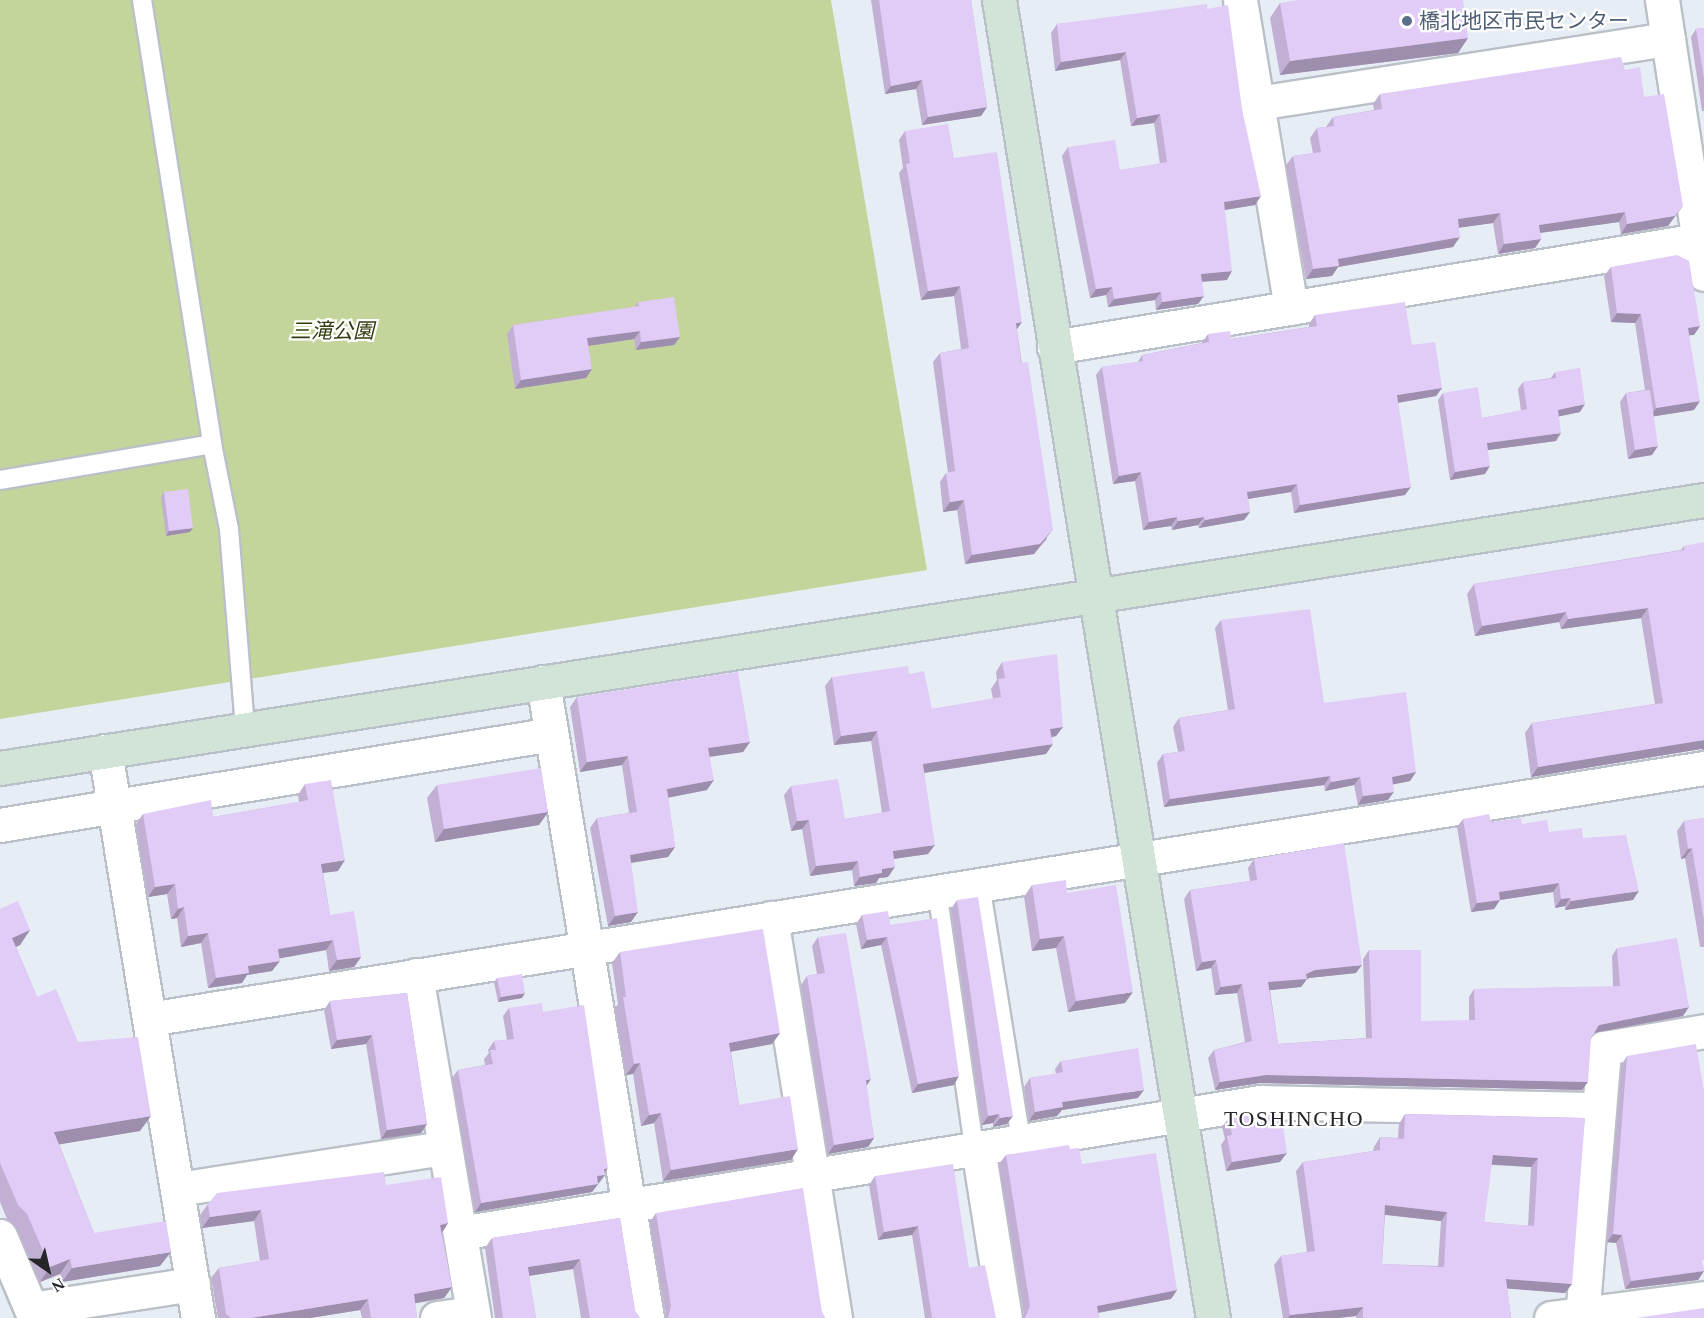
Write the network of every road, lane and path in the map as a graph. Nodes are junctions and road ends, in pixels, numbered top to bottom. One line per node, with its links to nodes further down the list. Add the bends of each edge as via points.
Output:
1 (142, 0): 11 (lane)
2 (999, 0): 10 (street)
3 (1240, 0): 6 (street)
4 (1662, 0): 5 (street)
5 (1668, 39): 6 (street); 7 (street)
6 (1258, 103): 9 (street)
7 (1701, 240): 8 (street); 9 (street)
8 (1704, 274)
9 (1291, 308): 10 (street)
10 (1054, 347): 14 (street)
11 (212, 444): 12 (lane); 16 (lane, via 229,529)
12 (0, 480)
13 (1704, 500): 14 (street)
14 (1094, 594): 15 (street); 23 (street)
15 (543, 682): 16 (street); 17 (street)
16 (245, 729): 18 (street)
17 (552, 734): 21 (street); 27 (street)
18 (105, 751): 19 (street); 21 (street)
19 (0, 768)
20 (1704, 768): 23 (street)
21 (113, 806): 22 (street); 29 (street)
22 (0, 825)
23 (1137, 859): 24 (street); 32 (street)
24 (980, 884): 25 (street); 33 (lane)
25 (937, 890): 26 (street); 35 (lane)
26 (771, 918): 27 (street); 36 (street)
27 (587, 946): 28 (street); 38 (street)
28 (416, 975): 29 (street); 34 (street)
29 (149, 1019): 37 (street)
30 (1704, 1031): 31 (street, via 1604,1048)
31 (1598, 1109): 32 (street, via 1260,1102); 44 (street)
32 (1180, 1117): 33 (street); 50 (street)
33 (1021, 1141): 35 (street)
34 (444, 1148): 37 (street); 39 (street)
35 (976, 1148): 36 (street); 49 (street)
36 (812, 1173): 38 (street); 48 (street)
37 (178, 1189): 41 (street)
38 (627, 1203): 39 (street); 47 (street)
39 (460, 1233): 43 (street)
40 (0, 1236): 41 (street, via 31,1309)
41 (193, 1284): 45 (street)
42 (1704, 1298): 44 (street)
43 (474, 1315): 46 (street)
44 (1571, 1317)
45 (198, 1318)
46 (437, 1318)
47 (647, 1318)
48 (835, 1318)
49 (1005, 1318)
50 (1213, 1318)

